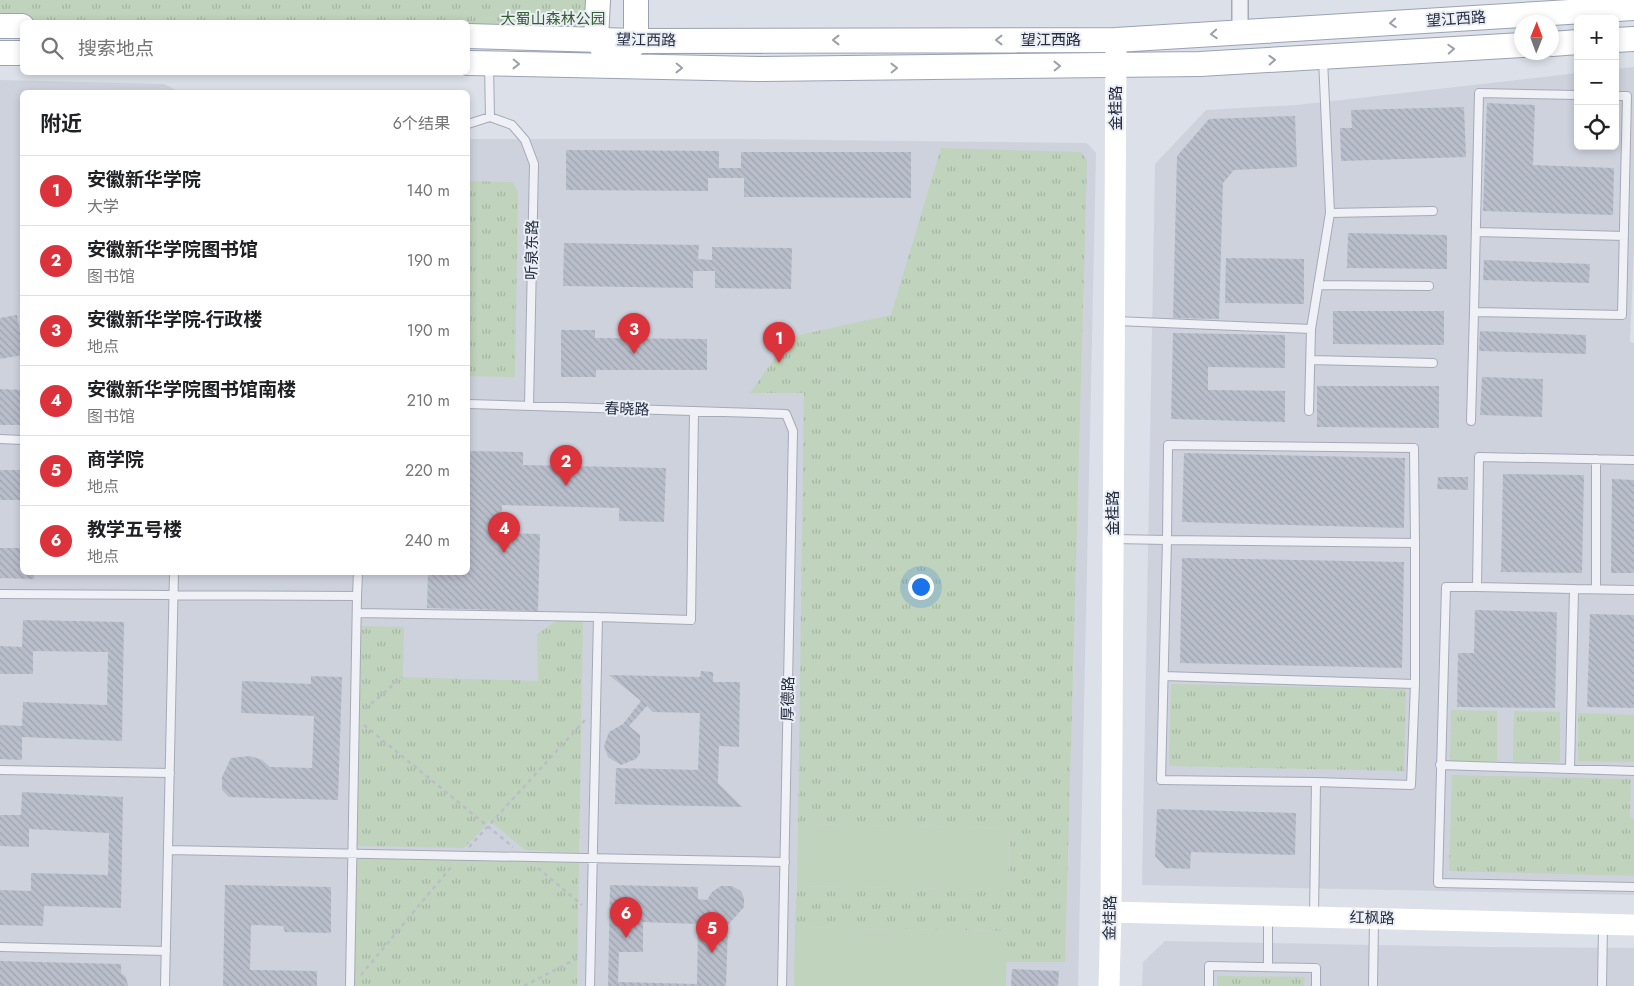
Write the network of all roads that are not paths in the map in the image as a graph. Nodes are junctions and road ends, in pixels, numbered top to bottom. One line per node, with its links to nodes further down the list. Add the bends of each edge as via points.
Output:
1 (598, 0): 11 (main road)
2 (636, 0): 13 (main road)
3 (1240, 0): 9 (street)
4 (1562, 6): 5 (main road, 望江西路); 6 (main road, 望江西路)
5 (1530, 7): 9 (main road, 望江西路, one-way to 9)
6 (1634, 8)
7 (0, 26): 8 (main road)
8 (20, 26)
9 (1240, 33): 14 (main road, 望江西路, one-way to 14)
10 (470, 36): 11 (main road, 望江西路)
11 (596, 39): 13 (main road, 望江西路); 24 (main road)
12 (1634, 39): 15 (main road)
13 (636, 40): 14 (main road, 望江西路, one-way to 13); 24 (main road)
14 (1116, 40): 23 (street, 金桂路)
15 (1619, 40)
16 (1574, 42): 17 (main road)
17 (1559, 43)
18 (1514, 45): 21 (main road, 望江西路, one-way to 18)
19 (0, 53): 20 (main road)
20 (20, 53)
21 (1323, 57): 23 (main road, 望江西路, one-way to 21); 30 (lane)
22 (478, 63): 24 (main road, 望江西路, one-way to 24); 27 (lane)
23 (1116, 65): 24 (main road, 望江西路, one-way to 23, via 758,69); 36 (street, 金桂路)
24 (616, 66)
25 (1574, 95): 31 (lane, via 1479,94)
26 (1619, 96): 32 (lane, via 1626,96)
27 (490, 117): 28 (lane); 41 (lane, 听泉东路, via 512,125 525,140 534,164)
28 (470, 123)
29 (1433, 211): 30 (lane)
30 (1330, 213): 33 (lane)
31 (1476, 232): 32 (lane); 35 (lane)
32 (1624, 236): 35 (lane, via 1622,315)
33 (1318, 285): 34 (lane); 37 (lane)
34 (1430, 286)
35 (1474, 312): 45 (lane)
36 (1114, 320): 37 (lane); 50 (street, 金桂路)
37 (1312, 328): 38 (lane)
38 (1310, 360): 39 (lane); 43 (lane)
39 (1433, 363)
40 (470, 404): 41 (lane, 春晓路)
41 (529, 406): 42 (lane, 春晓路)
42 (694, 411): 44 (lane, 春晓路); 63 (lane, via 691,620)
43 (1309, 411)
44 (786, 414): 75 (lane, 厚德路, via 793,431)
45 (1471, 421)
46 (0, 439): 47 (lane)
47 (20, 440)
48 (1596, 459): 49 (lane); 55 (lane, via 1479,457); 57 (lane)
49 (1634, 460)
50 (1113, 539): 51 (lane); 77 (street, 金桂路)
51 (1167, 540): 52 (lane); 52 (lane, via 1168,445 1414,448); 64 (lane)
52 (1415, 543): 65 (lane)
53 (174, 575): 60 (lane)
54 (358, 575): 61 (lane)
55 (1478, 587): 56 (lane); 66 (lane, via 1446,587)
56 (1574, 589): 57 (lane); 67 (lane)
57 (1596, 589): 58 (lane)
58 (1634, 590)
59 (0, 594): 60 (lane)
60 (173, 595): 61 (lane); 70 (lane)
61 (357, 596): 62 (lane)
62 (357, 613): 63 (lane); 73 (lane)
63 (598, 617): 74 (lane)
64 (1164, 676): 65 (lane); 71 (lane, via 1161,780)
65 (1415, 684): 71 (lane, via 1411,785)
66 (1440, 765): 67 (lane); 76 (lane, via 1438,883)
67 (1570, 769): 69 (lane)
68 (0, 770): 70 (lane)
69 (1634, 771)
70 (170, 773): 72 (lane)
71 (1316, 782): 79 (lane)
72 (168, 850): 73 (lane); 84 (lane)
73 (352, 854): 74 (lane); 87 (lane)
74 (592, 858): 75 (lane); 88 (lane)
75 (785, 862): 89 (lane, 厚德路)
76 (1634, 886)
77 (1111, 912): 78 (street, 红枫路); 90 (street, 金桂路)
78 (1268, 916): 79 (street, 红枫路); 85 (lane)
79 (1314, 917): 80 (street, 红枫路)
80 (1374, 918): 81 (street, 红枫路); 93 (lane)
81 (1603, 924): 82 (street, 红枫路); 94 (lane)
82 (1634, 925)
83 (0, 947): 84 (lane)
84 (166, 951): 86 (lane)
85 (1268, 968): 91 (lane, via 1209,966); 92 (lane, via 1316,968)
86 (165, 986)
87 (350, 986)
88 (590, 986)
89 (782, 986)
90 (1109, 986)
91 (1209, 986)
92 (1316, 986)
93 (1373, 986)
94 (1602, 986)

